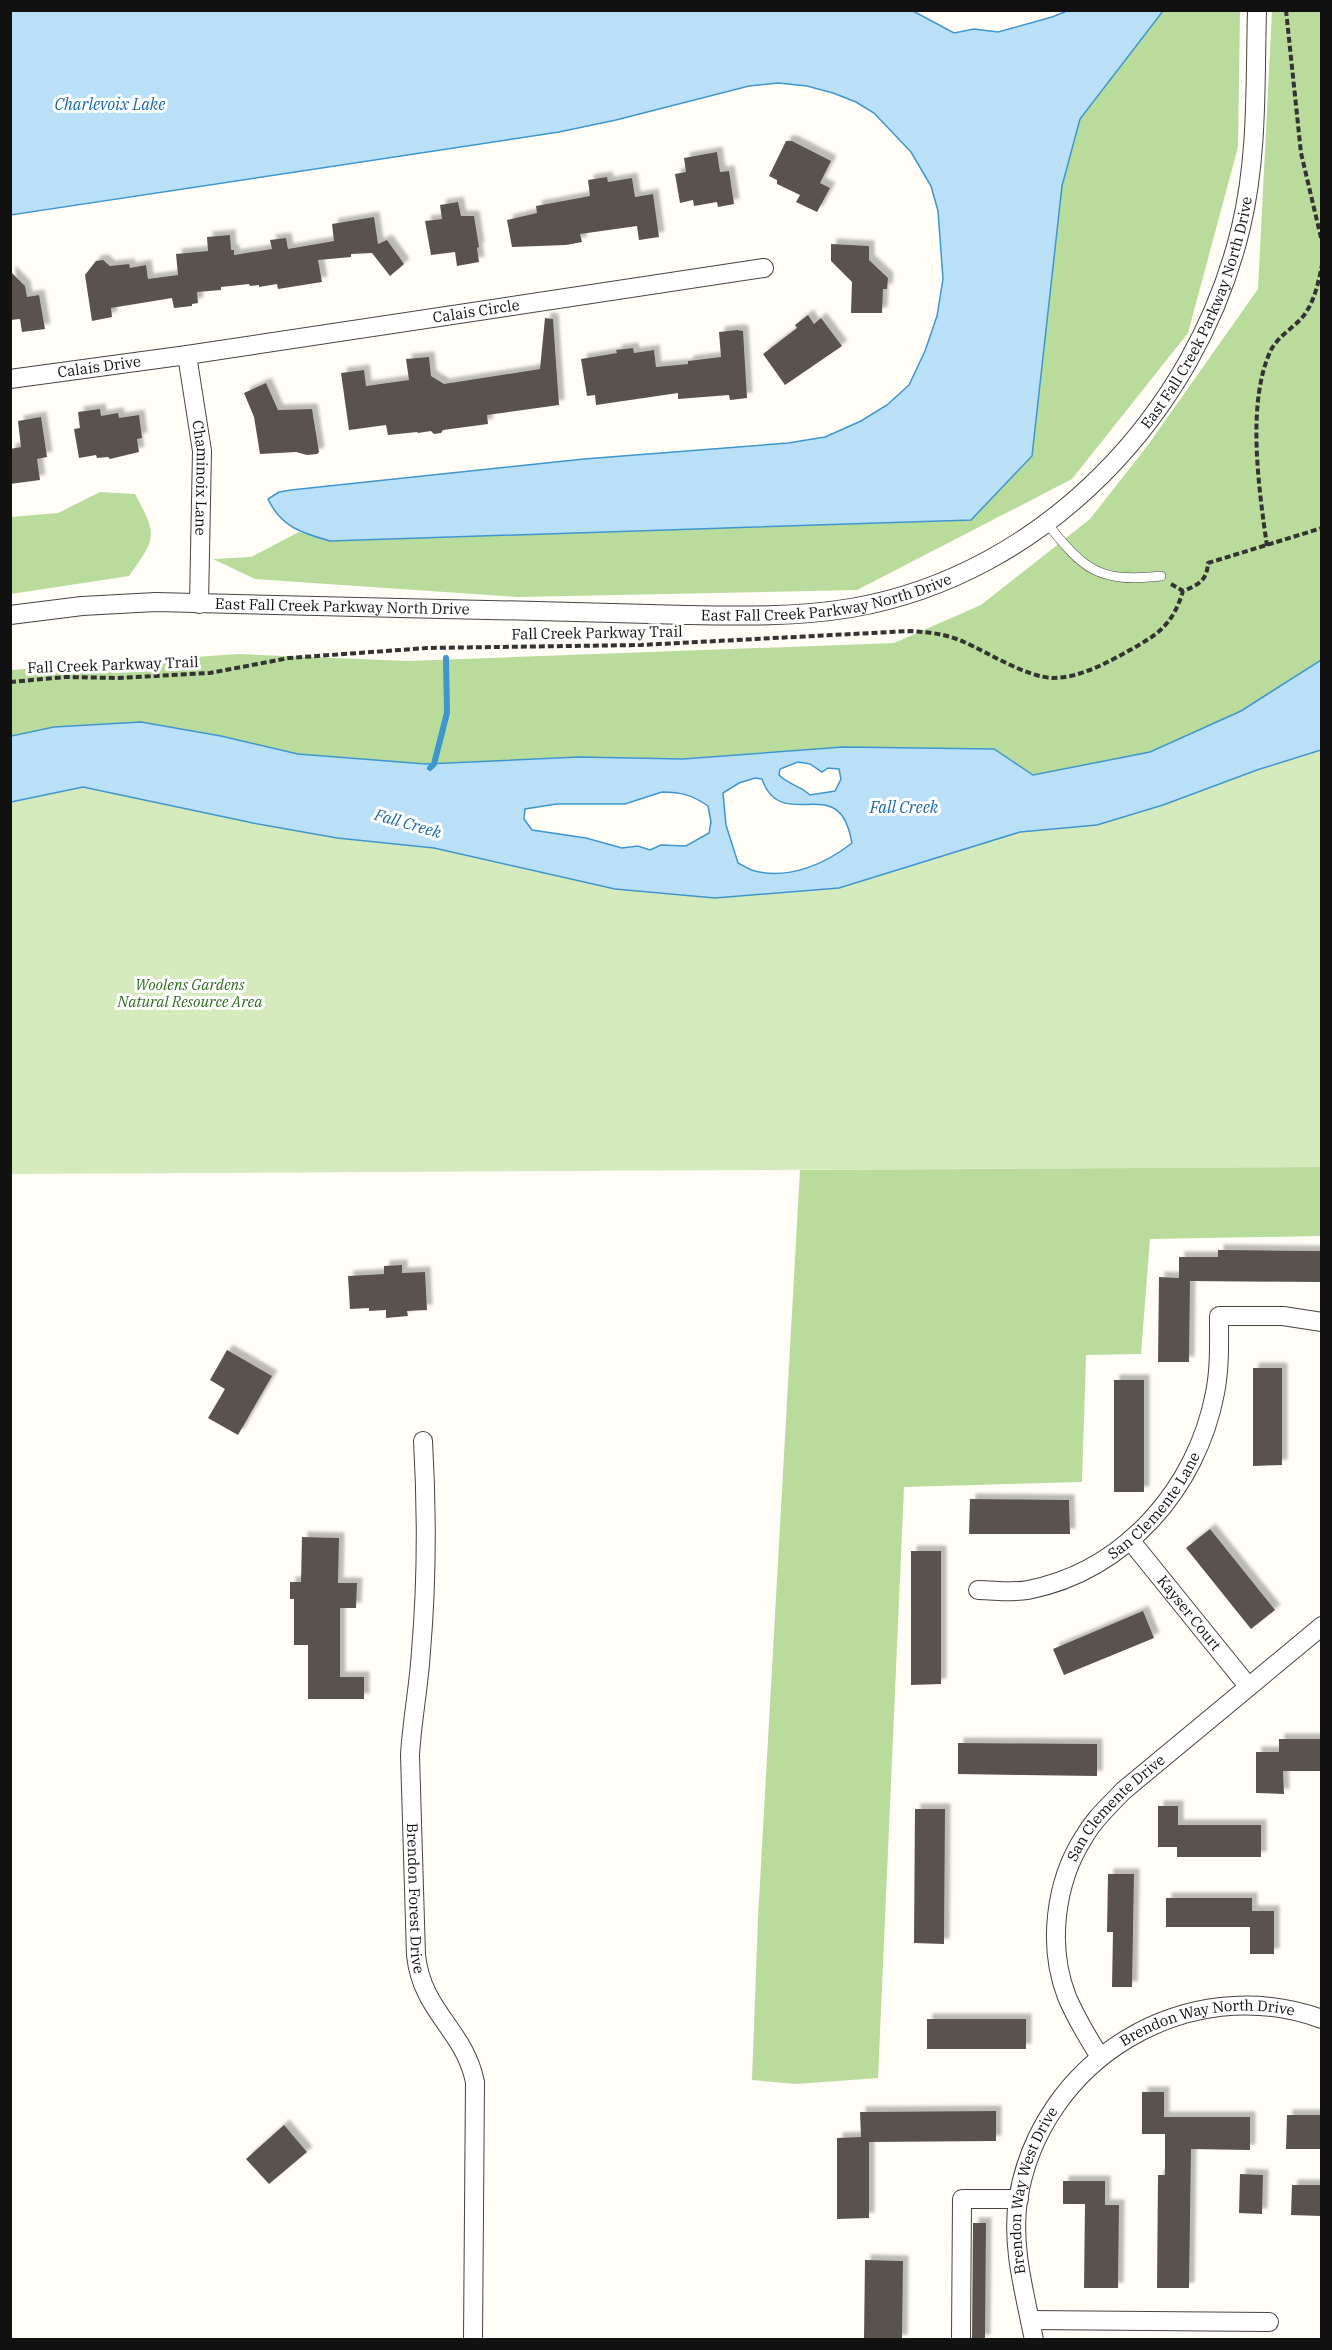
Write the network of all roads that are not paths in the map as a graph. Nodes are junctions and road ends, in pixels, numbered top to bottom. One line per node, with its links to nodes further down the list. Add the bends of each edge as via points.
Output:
1 (1257, 10): 5 (street, East Fall Creek Parkway North Drive, via 1250,178 1238,239 1212,315 1175,385 1133,442 1077,499)
2 (764, 268): 3 (street, Calais Circle)
3 (187, 355): 4 (street, Calais Drive); 7 (street, Chaminoix Lane, via 202,451)
4 (10, 379)
5 (1046, 522): 6 (lane, via 1070,553 1090,568 1119,576); 7 (street, East Fall Creek Parkway North Drive, via 988,560 932,585 875,603 815,612 738,616)
6 (1161, 576)
7 (199, 604): 8 (street, East Fall Creek Parkway North Drive, via 82,606)
8 (10, 615)
9 (1322, 1322): 11 (street, San Clemente Lane, via 1283,1316 1219,1316 1216,1386 1203,1437 1174,1494)
10 (423, 1441): 20 (street, Brendon Forest Drive, via 426,1575 410,1755 416,1955 427,1996 461,2043 475,2082)
11 (1130, 1540): 12 (street, San Clemente Lane, via 1069,1579 1025,1591); 14 (street, Kayser Court)
12 (978, 1590)
13 (1322, 1626): 14 (street, San Clemente Drive)
14 (1248, 1686): 16 (street, San Clemente Drive, via 1110,1804 1082,1839 1070,1864 1058,1907 1060,1970 1074,2012)
15 (1322, 2019): 16 (street, Brendon Way North Drive, via 1272,2006 1211,2007 1144,2029)
16 (1100, 2057): 17 (street, Brendon Way West Drive, via 1047,2119 1032,2152)
17 (1019, 2199): 18 (street, Brendon Way West Drive, via 1018,2256); 21 (street, via 962,2199)
18 (1030, 2320): 19 (street); 22 (street, Brendon Way West Drive)
19 (1269, 2322)
20 (473, 2340)
21 (961, 2340)
22 (1034, 2340)

